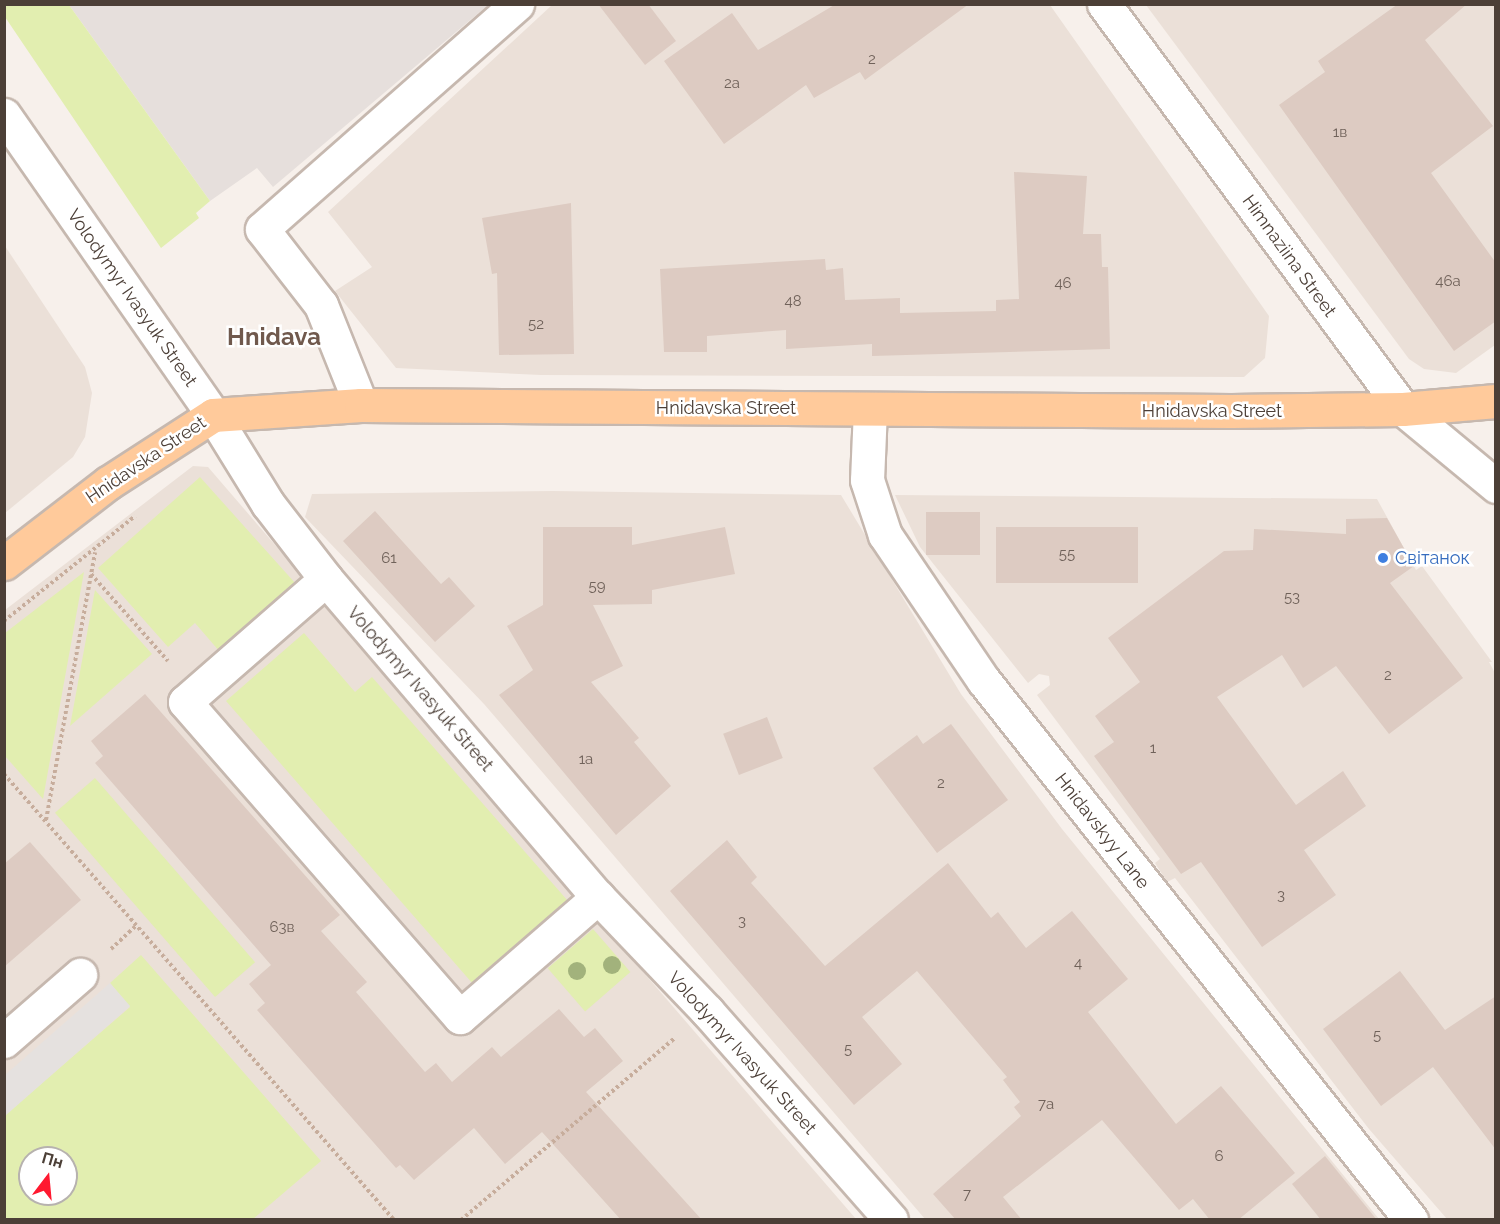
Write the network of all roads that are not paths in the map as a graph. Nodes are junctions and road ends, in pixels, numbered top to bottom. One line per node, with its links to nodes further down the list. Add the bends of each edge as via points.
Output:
1 (516, 4): 5 (street, via 262,230 321,305)
2 (1104, 4): 7 (street, Himnaziina Street)
3 (4, 115): 8 (street, Volodymyr Ivasyuk Street)
4 (1496, 401): 7 (main road, Hnidavska Street)
5 (361, 405): 6 (main road, Hnidavska Street); 8 (main road, Hnidavska Street)
6 (870, 409): 7 (main road, Hnidavska Street); 16 (street, Hnidavskyy Lane, via 867,480 885,535 984,681)
7 (1402, 409): 9 (street, Himnaziina Street)
8 (213, 415): 10 (main road, Hnidavska Street, via 108,483); 11 (street, Volodymyr Ivasyuk Street, via 268,504)
9 (1496, 486)
10 (4, 563)
11 (326, 579): 12 (street, Volodymyr Ivasyuk Street); 12 (street, via 185,702 460,1017)
12 (598, 897): 15 (street, Volodymyr Ivasyuk Street, via 707,1011)
13 (80, 975): 14 (street)
14 (4, 1041)
15 (891, 1220)
16 (1411, 1220)

